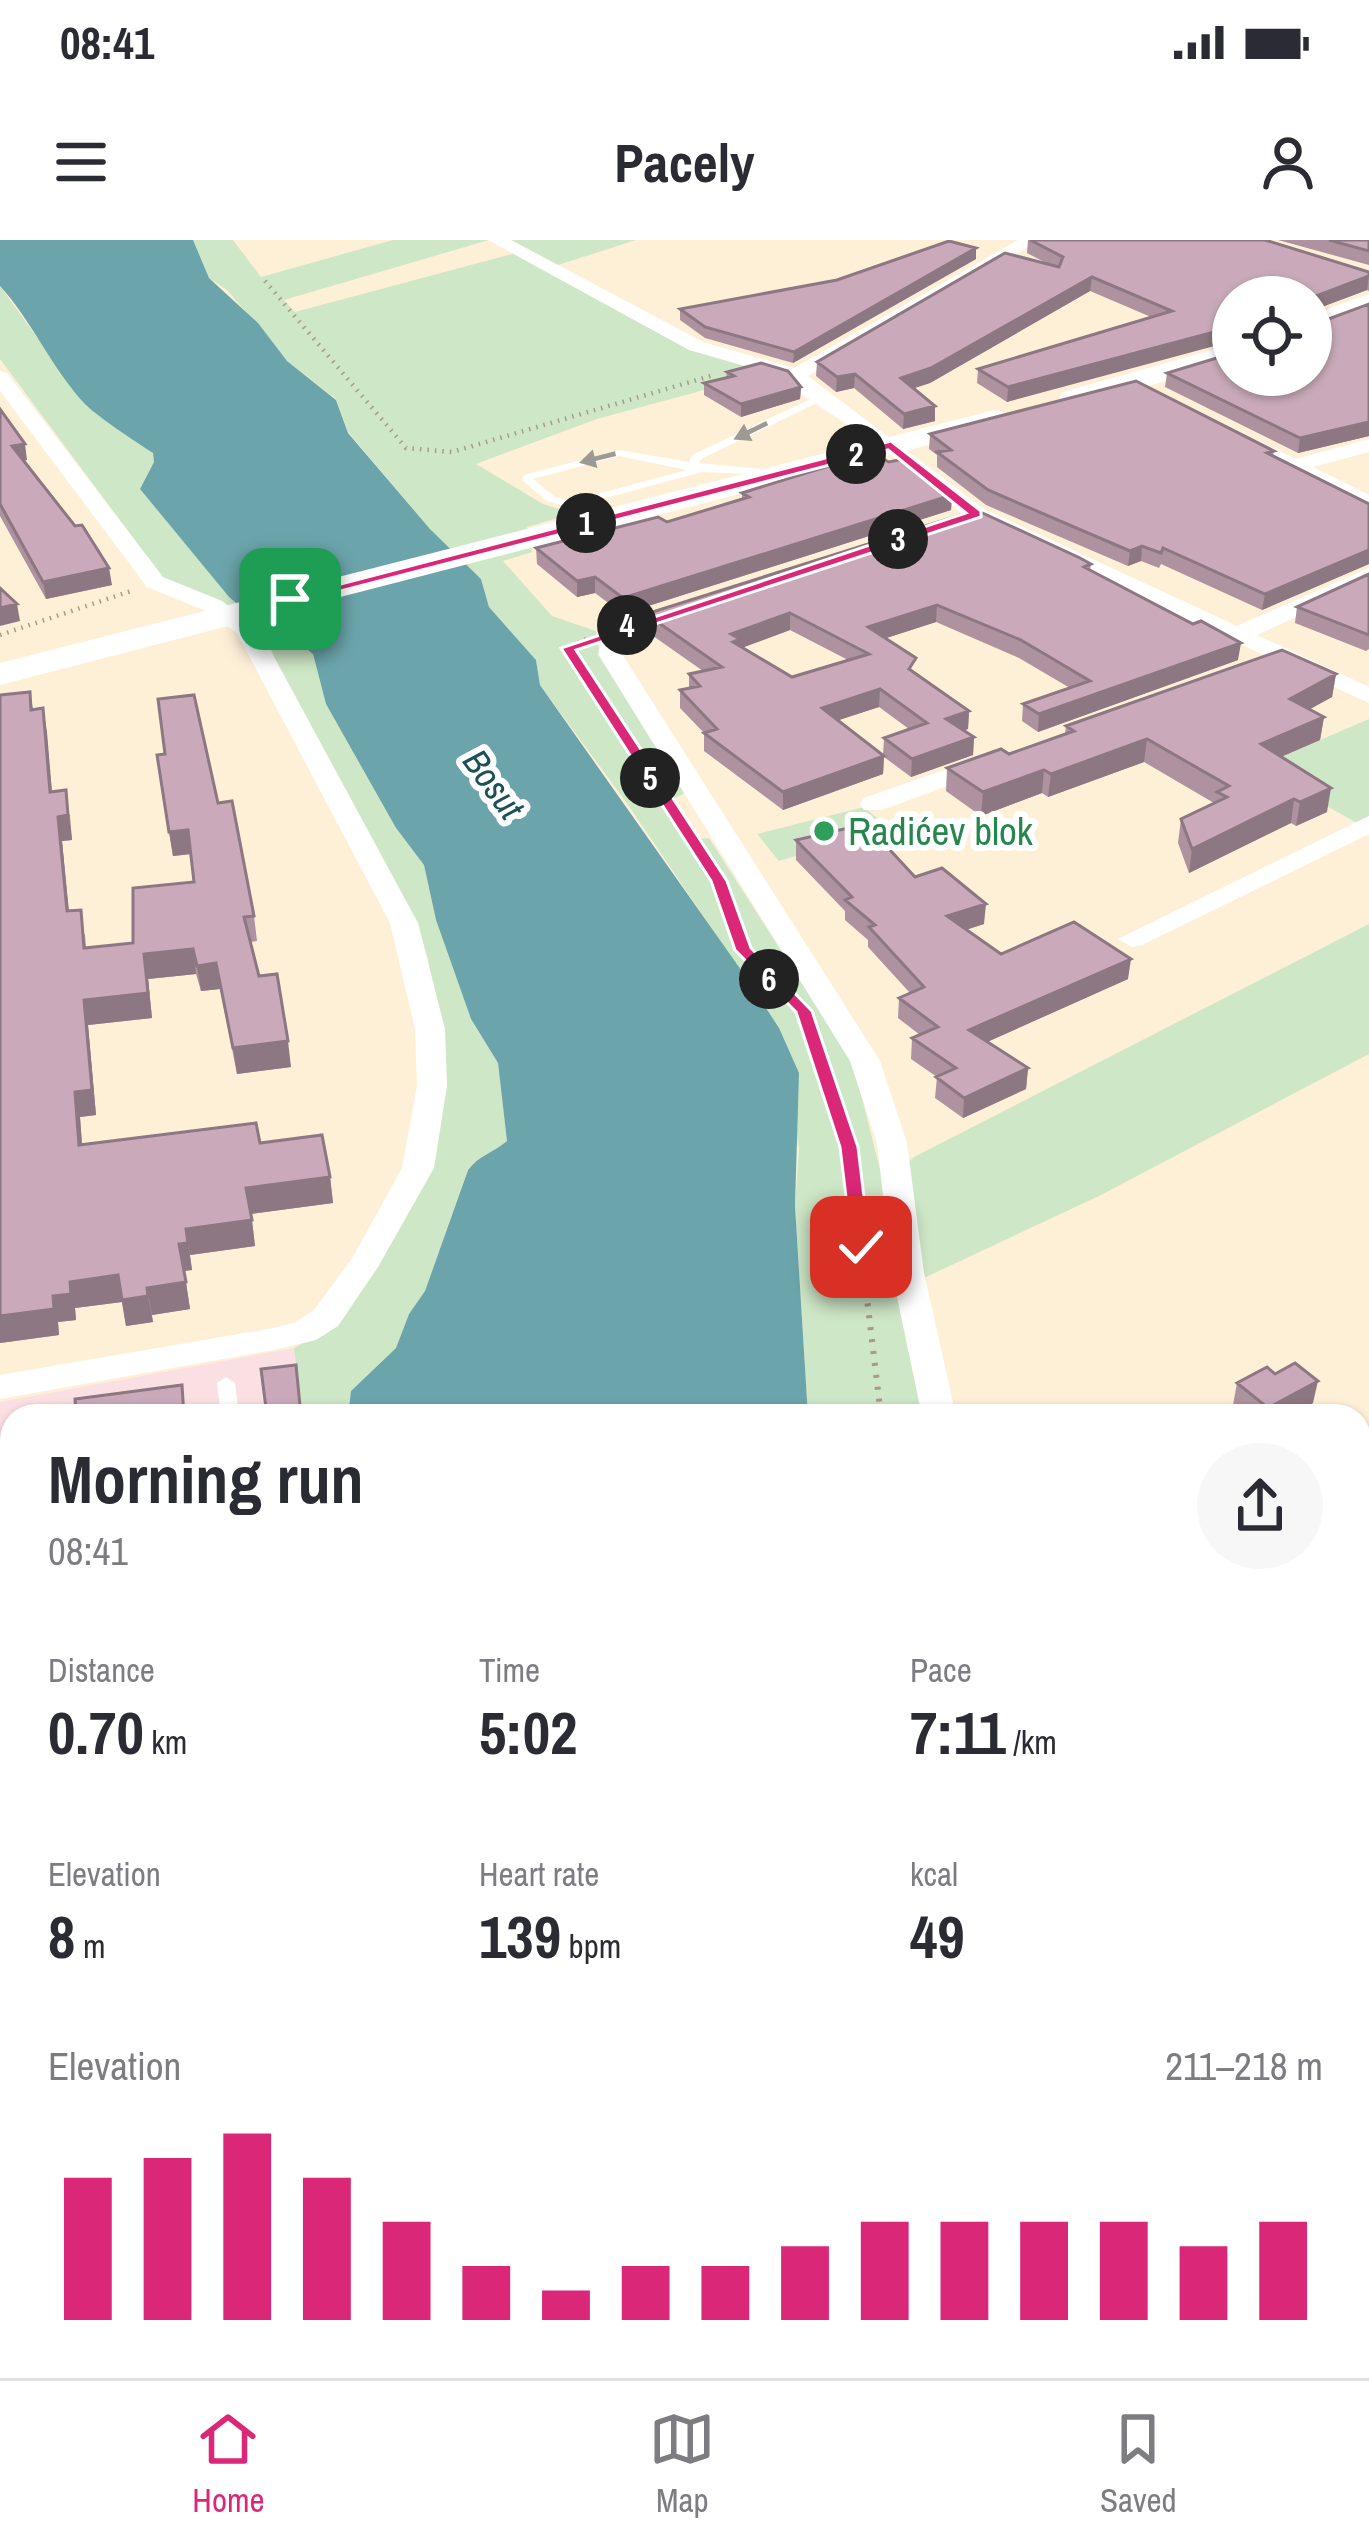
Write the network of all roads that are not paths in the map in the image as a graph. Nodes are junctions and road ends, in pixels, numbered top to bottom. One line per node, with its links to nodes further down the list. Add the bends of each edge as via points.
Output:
1 (497, 240): 6 (street, via 696,346)
2 (1031, 240): 6 (street)
3 (1369, 302): 4 (main road)
4 (1332, 317)
5 (1212, 360): 10 (main road, via 1144,388)
6 (797, 375): 8 (street)
7 (0, 376): 29 (street, via 155,582 247,629 404,923 430,1029 429,1127 418,1168 326,1318 304,1332)
8 (819, 398): 10 (street); 13 (lane, one-way to 13, via 696,457)
9 (1214, 425): 12 (street)
10 (891, 445): 14 (main road); 19 (street, via 965,517)
11 (1369, 445): 12 (street)
12 (1293, 466): 15 (street)
13 (692, 468): 14 (lane); 16 (lane, via 594,498); 16 (lane, one-way to 16, via 619,453 526,480)
14 (778, 474): 16 (main road)
15 (1369, 504)
16 (577, 517): 21 (main road, via 539,536)
17 (1369, 575): 19 (street)
18 (714, 597): 31 (street, via 613,634 610,654 865,1061 892,1143 908,1273)
19 (1237, 635): 20 (street)
20 (1282, 658): 22 (street); 23 (street)
21 (0, 674)
22 (1239, 674)
23 (1369, 696)
24 (1002, 758): 25 (street)
25 (873, 804)
26 (1369, 824): 27 (street)
27 (1132, 939)
28 (226, 1383): 30 (lane)
29 (0, 1387)
30 (229, 1404)
31 (936, 1404)

